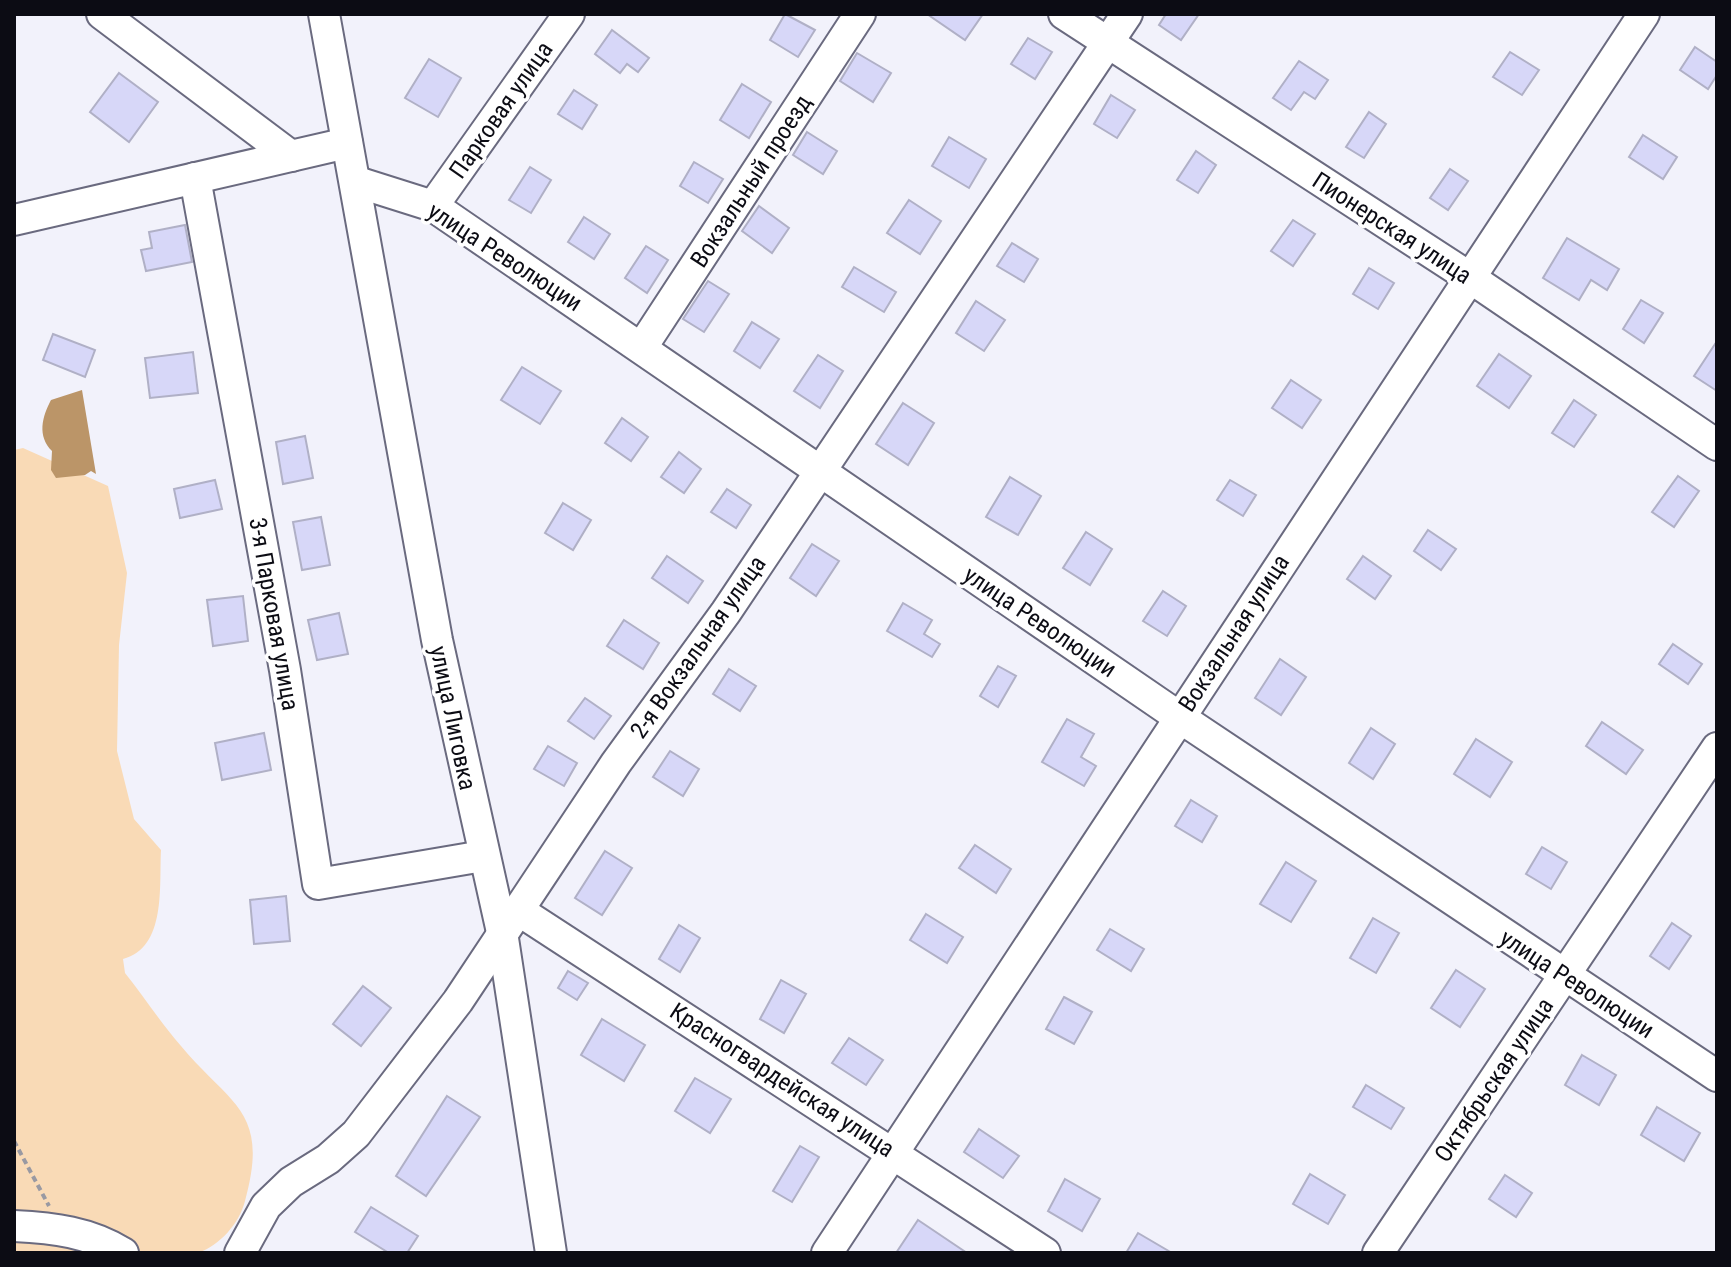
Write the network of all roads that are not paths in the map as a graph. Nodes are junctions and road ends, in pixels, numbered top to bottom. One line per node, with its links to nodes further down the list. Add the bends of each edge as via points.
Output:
1 (102, 14): 10 (street)
2 (324, 14): 9 (street, улица Лиговка)
3 (569, 14): 13 (street, Парковая улица)
4 (860, 14): 16 (street, Вокзальный проезд)
5 (1064, 14): 8 (street, Пионерская улица)
6 (1127, 14): 8 (street, 2-я Вокзальная улица)
7 (1644, 14): 15 (street, Вокзальная улица)
8 (1107, 44): 15 (street, Пионерская улица); 18 (street, 2-я Вокзальная улица)
9 (347, 143): 10 (street); 12 (street, улица Лиговка)
10 (291, 156): 11 (street)
11 (195, 178): 14 (street); 21 (street, 3-я Парковая улица, via 285,670 318,884)
12 (357, 182): 13 (street, улица Революции); 21 (street, улица Лиговка, via 434,626)
13 (433, 206): 16 (street, улица Революции)
14 (14, 220)
15 (1469, 277): 17 (street, Пионерская улица); 19 (street, Вокзальная улица)
16 (642, 347): 18 (street, улица Революции)
17 (1717, 445)
18 (819, 471): 19 (street, улица Революции); 22 (street, 2-я Вокзальная улица)
19 (1179, 717): 23 (street, улица Революции); 25 (street, Вокзальная улица)
20 (1717, 748): 23 (street, Октябрьская улица)
21 (483, 856): 22 (street, улица Лиговка)
22 (510, 921): 25 (street, Красногвардейская улица); 28 (street, 2-я Вокзальная улица, via 458,1001 356,1134 266,1206); 29 (street, улица Лиговка)
23 (1564, 977): 24 (street, улица Революции); 32 (street, Октябрьская улица)
24 (1717, 1076)
25 (894, 1152): 30 (street, Вокзальная улица); 31 (street, Красногвардейская улица)
26 (14, 1226): 27 (street, via 59,1228)
27 (123, 1253)
28 (240, 1253)
29 (551, 1253)
30 (827, 1253)
31 (1045, 1253)
32 (1378, 1253)

